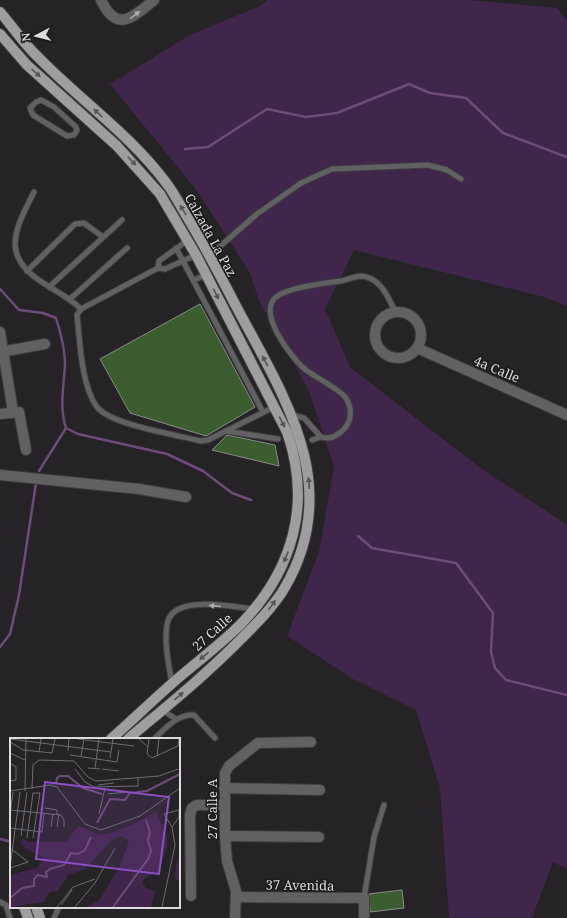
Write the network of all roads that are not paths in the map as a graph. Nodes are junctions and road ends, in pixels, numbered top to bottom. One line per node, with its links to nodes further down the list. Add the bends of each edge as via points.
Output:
1 (101, 0): 2 (street, one-way to 2, via 113,16 124,21)
2 (154, 0)
3 (0, 12): 15 (main road, Calzada La Paz, one-way to 3, via 168,185 140,152 36,56)
4 (0, 34): 5 (main road, Calzada La Paz, one-way to 5, via 27,65)
5 (74, 106): 6 (lane); 11 (main road, Calzada La Paz, one-way to 11, via 140,170 160,194)
6 (64, 115): 6 (lane, via 41,100 30,108 34,116 71,136 77,130)
7 (461, 179): 15 (lane, via 447,170 428,165 332,169 301,183 257,214)
8 (34, 192): 18 (lane, via 18,223 15,244 19,262)
9 (122, 220): 10 (lane)
10 (102, 237): 18 (lane, via 84,223 75,224); 21 (lane)
11 (188, 240): 13 (lane); 14 (main road, Calzada La Paz)
12 (127, 248): 22 (lane)
13 (176, 248): 16 (lane); 17 (lane, via 159,260)
14 (196, 255): 16 (lane); 19 (main road, Calzada La Paz)
15 (210, 256): 33 (main road, Calzada La Paz, one-way to 15)
16 (184, 260): 17 (lane, via 165,269); 20 (lane)
17 (158, 268): 23 (lane)
18 (27, 271): 21 (lane)
19 (206, 275): 20 (lane); 29 (main road, Calzada La Paz, one-way to 29)
20 (194, 280): 31 (lane)
21 (50, 287): 22 (lane)
22 (70, 299): 23 (lane)
23 (80, 309): 35 (lane, via 77,315 86,383 98,408 116,420 201,441 208,440)
24 (395, 312): 27 (street, via 403,312 416,319 421,333); 27 (street, via 382,318 377,324 375,332 378,347 397,358 412,354); 36 (lane, via 381,286 374,280 361,276 279,294 270,304 270,315 275,328 294,360 345,397 350,409 350,421 344,431 331,438)
25 (0, 332): 28 (street)
26 (45, 344): 28 (street)
27 (417, 348): 34 (street, 4a Calle)
28 (1, 352): 30 (street)
29 (274, 407): 31 (lane); 42 (main road, Calzada La Paz, one-way to 42, via 287,432 293,451 298,485)
30 (13, 412): 32 (street); 39 (street, via 20,414)
31 (262, 412): 35 (lane)
32 (0, 414)
33 (292, 415): 36 (lane, via 304,418); 43 (main road, Calzada La Paz, one-way to 33, via 310,493 307,463)
34 (567, 415)
35 (225, 430): 37 (lane)
36 (321, 437): 38 (lane)
37 (278, 439)
38 (312, 440)
39 (26, 450)
40 (0, 475): 41 (street, via 139,489)
41 (186, 497)
42 (296, 520): 44 (main road, 27 Calle, one-way to 44, via 282,566 271,588)
43 (308, 521): 46 (main road, 27 Calle, one-way to 43, via 205,674 267,613 284,590 293,571)
44 (254, 609): 45 (main road, 27 Calle, one-way to 45, via 240,625); 45 (lane, one-way to 45, via 196,605 184,606 170,616 166,647)
45 (172, 684): 48 (main road, 27 Calle)
46 (162, 710): 47 (lane); 49 (main road, 27 Calle)
47 (176, 719): 50 (lane); 51 (lane, via 194,715)
48 (112, 738)
49 (129, 738)
50 (155, 738)
51 (215, 738)
52 (311, 742): 53 (street, 27 Calle A, via 258,743 226,769 223,777)
53 (224, 788): 54 (street); 55 (street, 27 Calle A)
54 (320, 790)
55 (224, 805): 57 (street, 27 Calle A); 59 (street, via 197,805 192,808)
56 (384, 805): 61 (lane, via 374,837)
57 (225, 836): 58 (street); 60 (street, 27 Calle A, via 227,861)
58 (319, 837)
59 (191, 896)
60 (236, 897): 61 (street, 37 Avenida); 70 (street, 27 Calle A)
61 (364, 898): 71 (street)
62 (0, 902): 66 (lane, via 6,905)
63 (24, 908): 67 (main road)
64 (36, 908): 68 (main road)
65 (59, 908): 69 (lane)
66 (10, 918)
67 (28, 918)
68 (40, 918)
69 (54, 918)
70 (235, 918)
71 (364, 918)

